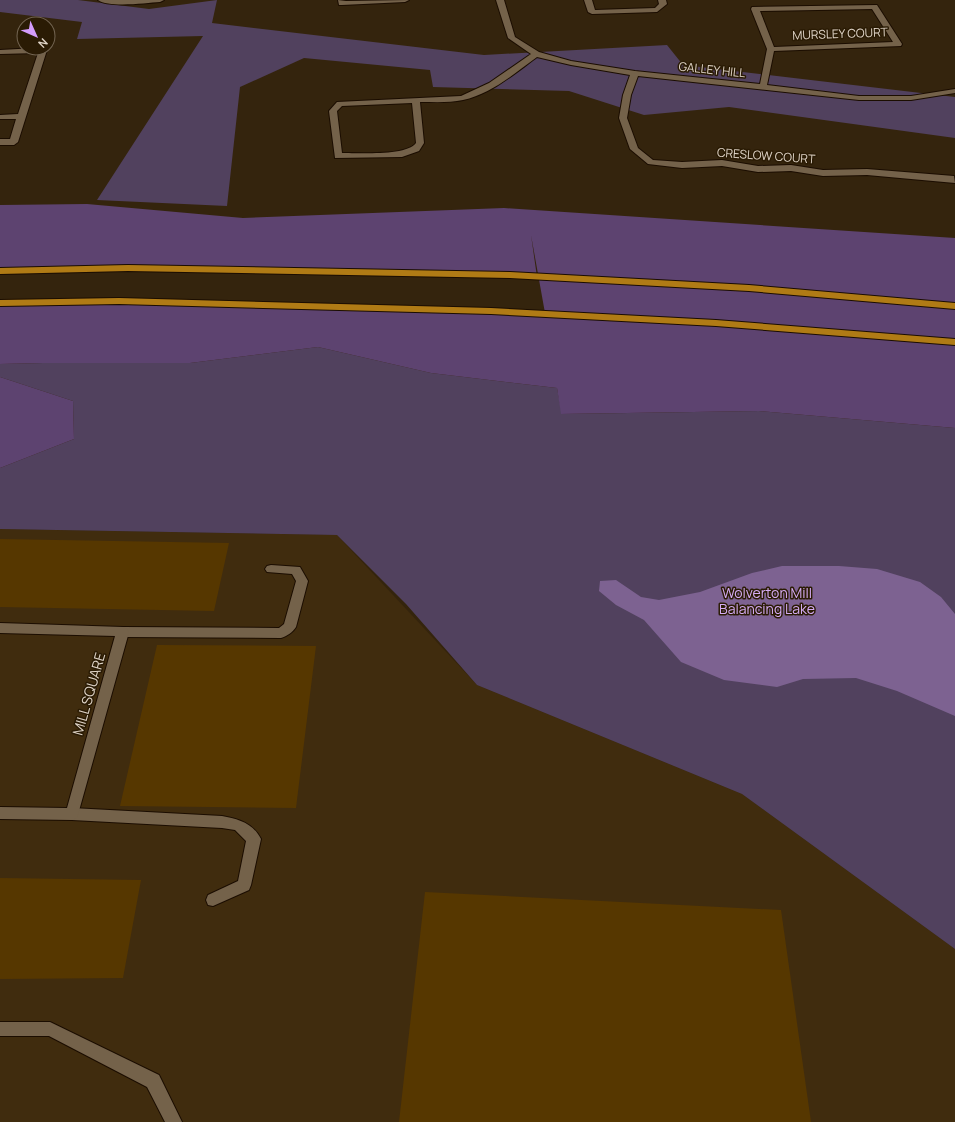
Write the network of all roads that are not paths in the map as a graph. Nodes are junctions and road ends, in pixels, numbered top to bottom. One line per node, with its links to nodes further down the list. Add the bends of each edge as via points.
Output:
1 (102, 0): 2 (street, via 127,3)
2 (160, 0)
3 (342, 0): 4 (street, via 342,4)
4 (405, 0)
5 (500, 0): 12 (street, GALLEY HILL, via 512,38)
6 (588, 0): 7 (street, via 592,12 657,10 663,4)
7 (662, 0)
8 (780, 0): 9 (street)
9 (784, 8): 10 (street, MURSLEY COURT, via 755,9); 10 (street, MURSLEY COURT, via 874,7 898,44)
10 (770, 49): 14 (street)
11 (0, 52): 17 (street, via 43,50)
12 (536, 54): 13 (street, GALLEY HILL, via 571,63); 16 (street, via 496,83 473,95 462,98)
13 (635, 73): 14 (street, GALLEY HILL); 20 (street, CRESLOW COURT, via 627,95 623,118 634,149 651,162 682,165 722,163 758,169 791,168 823,173 867,172)
14 (763, 87): 15 (street, GALLEY HILL, via 866,98 911,98)
15 (955, 91)
16 (416, 100): 16 (street, via 340,104 333,111 338,156 402,154 416,149 420,143)
17 (21, 116): 18 (street); 19 (street, via 14,142)
18 (0, 117)
19 (0, 142)
20 (955, 180)
21 (0, 271): 23 (highway, via 128,268 510,275 749,288)
22 (0, 303): 24 (highway, via 119,301 490,311 716,323)
23 (955, 306)
24 (955, 342)
25 (270, 568): 27 (street, via 296,570 302,581 290,627 281,633)
26 (0, 628): 27 (street, MILL SQUARE)
27 (123, 632): 29 (street, MILL SQUARE)
28 (0, 813): 29 (street)
29 (72, 814): 30 (street, via 239,825 254,839 244,885)
30 (213, 900)
31 (0, 1029): 32 (street, via 50,1029 153,1081)
32 (174, 1122)

